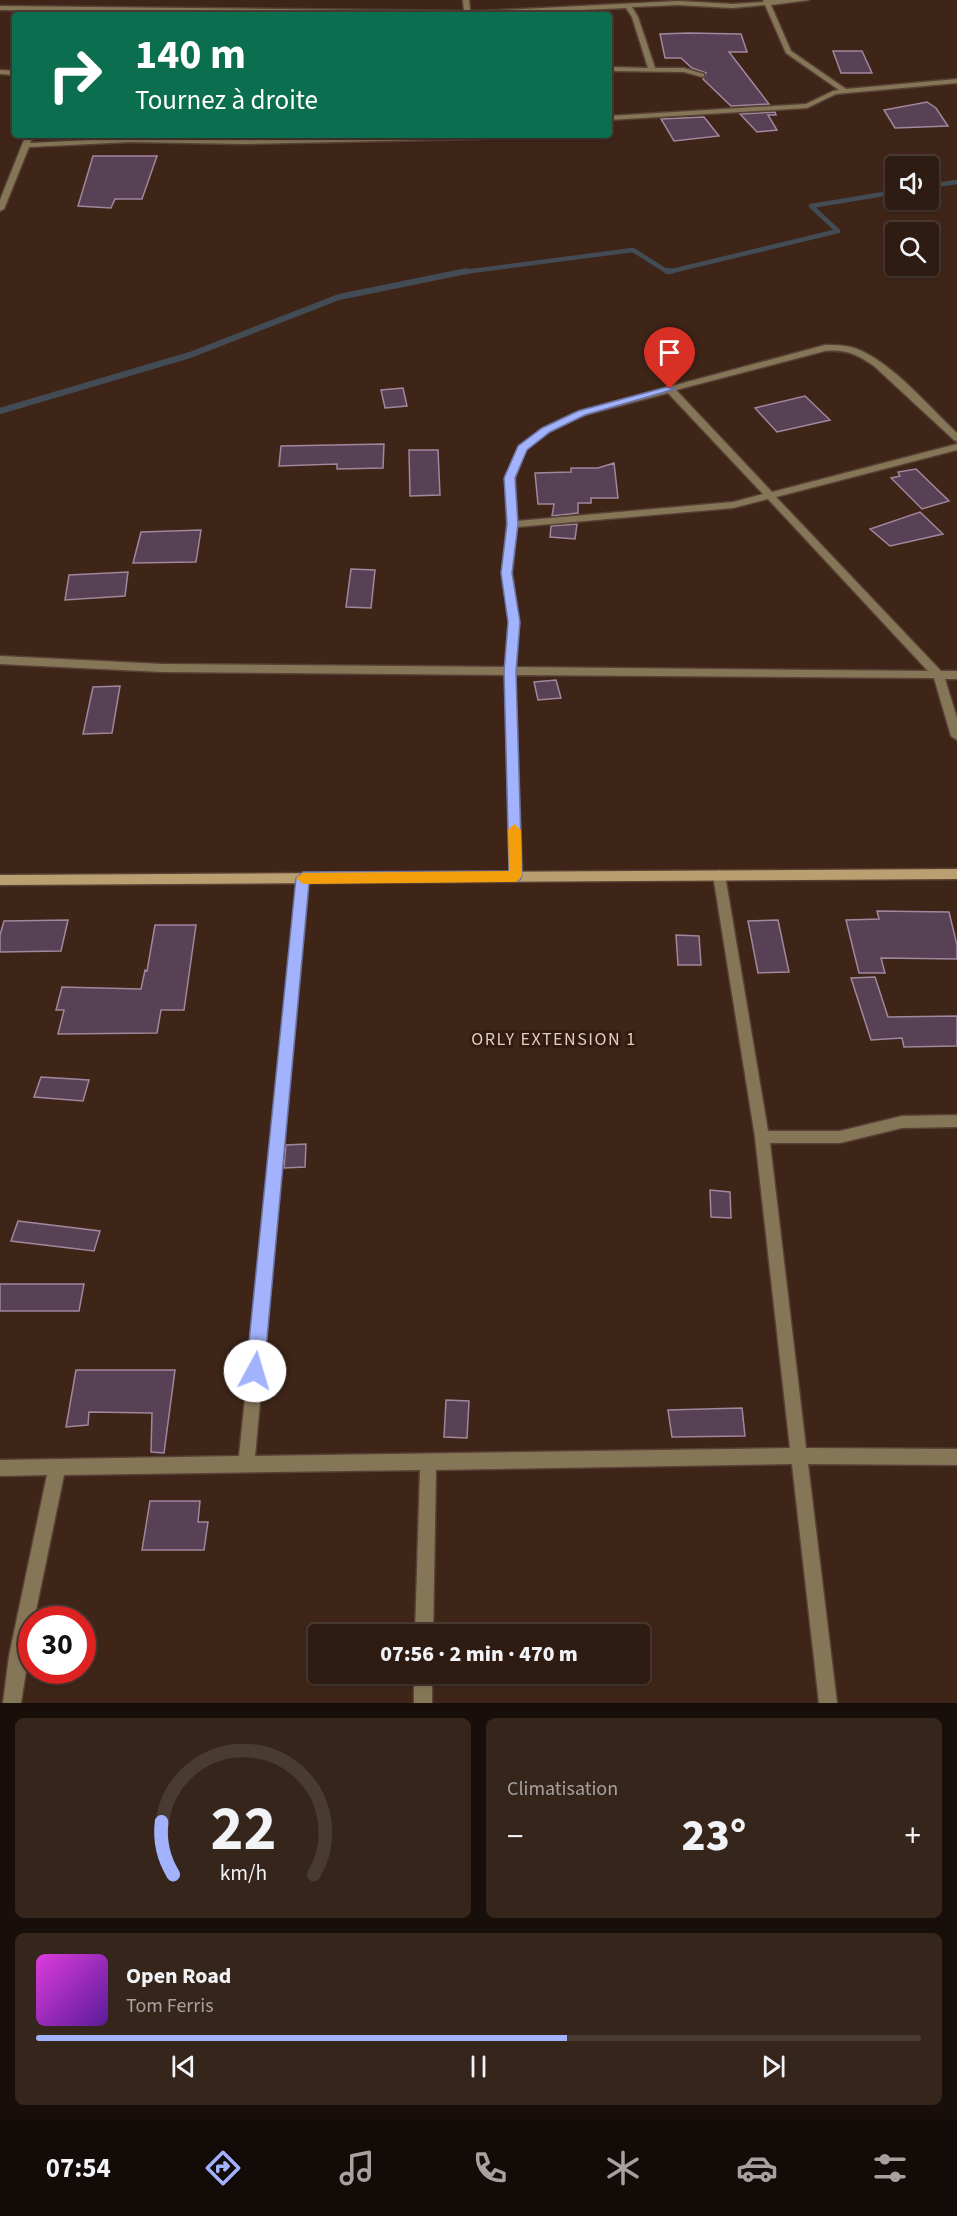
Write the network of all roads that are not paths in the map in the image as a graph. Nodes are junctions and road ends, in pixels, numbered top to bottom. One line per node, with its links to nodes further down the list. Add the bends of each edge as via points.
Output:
1 (74, 0): 9 (street)
2 (220, 0): 8 (street)
3 (806, 0): 5 (street)
4 (645, 2): 5 (street); 6 (street)
5 (766, 2): 16 (street, via 789,52)
6 (627, 5): 11 (street); 13 (street, via 635,17)
7 (0, 9): 9 (street)
8 (219, 9): 9 (street); 10 (street)
9 (74, 12)
10 (279, 12)
11 (503, 12)
12 (612, 69): 13 (street)
13 (652, 69): 14 (street)
14 (702, 75)
15 (957, 81): 16 (street)
16 (845, 91): 17 (street, via 807,106)
17 (612, 118)
18 (29, 138): 20 (street)
19 (433, 138): 20 (street, via 130,140)
20 (27, 145): 21 (street)
21 (0, 209)
22 (670, 389): 23 (street, via 840,347 855,350 872,361); 25 (street); 26 (street, via 582,413 546,430 522,448 510,478)
23 (957, 438)
24 (957, 447): 25 (street)
25 (771, 496): 26 (street, via 709,508); 29 (street)
26 (512, 524): 28 (street, via 507,573 514,622)
27 (0, 660): 28 (street, via 162,668)
28 (510, 672): 29 (street); 34 (street)
29 (938, 675): 30 (street); 31 (street)
30 (957, 675)
31 (957, 736)
32 (957, 874): 33 (street)
33 (719, 875): 34 (street); 38 (street)
34 (516, 876): 35 (street)
35 (303, 878): 36 (street); 42 (street)
36 (0, 880)
37 (957, 1121): 38 (street, via 902,1122 840,1137)
38 (762, 1137): 39 (street)
39 (800, 1456): 40 (street); 41 (street); 49 (street)
40 (957, 1457)
41 (428, 1462): 42 (street); 45 (street)
42 (246, 1465): 44 (street)
43 (0, 1468): 44 (street)
44 (57, 1468): 47 (street)
45 (424, 1624)
46 (423, 1684): 48 (street)
47 (12, 1703)
48 (423, 1703)
49 (828, 1703)

